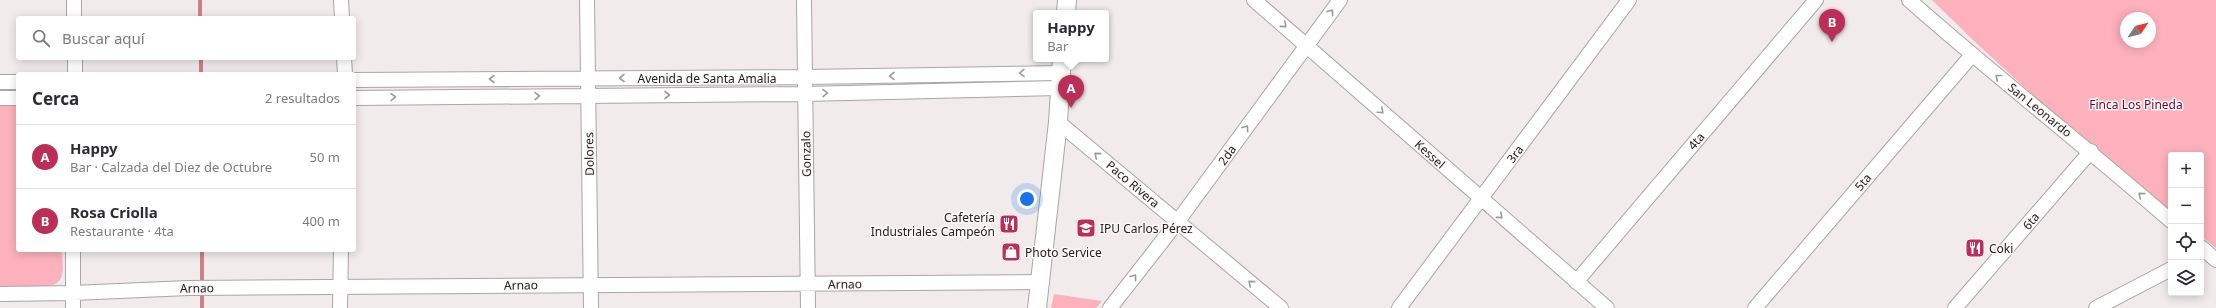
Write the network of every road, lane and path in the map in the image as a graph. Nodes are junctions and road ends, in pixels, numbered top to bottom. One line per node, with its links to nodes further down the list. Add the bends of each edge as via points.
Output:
1 (74, 0): 12 (street)
2 (341, 0): 13 (street)
3 (587, 0): 22 (street, Dolores)
4 (804, 0): 21 (street, Gonzalo)
5 (1067, 0): 11 (main road)
6 (1254, 0): 14 (street, Kessel, one-way to 14)
7 (1340, 0): 14 (street, 2da, one-way to 7)
8 (1816, 0): 40 (street, 4ta)
9 (1909, 0): 15 (street, San Leonardo)
10 (1628, 1): 33 (street, 3ra)
11 (1066, 10)
12 (74, 16)
13 (342, 16)
14 (1307, 45): 33 (street, Kessel, one-way to 33); 35 (street, 2da, one-way to 14)
15 (1972, 55): 32 (street, San Leonardo, one-way to 15); 55 (street, 5ta)
16 (75, 60): 18 (street)
17 (344, 60): 19 (street)
18 (75, 72)
19 (345, 72)
20 (1060, 73): 21 (street, Avenida de Santa Amalia, one-way to 21); 26 (street, Avenida de Santa Amalia, one-way to 20); 31 (main road)
21 (804, 77): 22 (street, Avenida de Santa Amalia, one-way to 22); 26 (street, Gonzalo)
22 (588, 78): 23 (street, Avenida de Santa Amalia, one-way to 23); 27 (street, Dolores)
23 (356, 80)
24 (0, 82): 25 (street)
25 (16, 82)
26 (804, 94): 27 (street, Avenida de Santa Amalia, one-way to 26); 42 (street, Gonzalo)
27 (588, 96): 30 (street, Avenida de Santa Amalia, one-way to 27); 41 (street, Dolores)
28 (0, 98): 29 (street)
29 (16, 98)
30 (356, 98)
31 (1058, 122): 35 (street, Paco Rivera, one-way to 31); 39 (main road)
32 (2091, 151): 34 (street, San Leonardo, one-way to 32); 56 (street, 6ta)
33 (1481, 200): 40 (street, Kessel, one-way to 40); 53 (street, 3ra)
34 (2168, 218)
35 (1178, 222): 51 (street, 2da, one-way to 35); 52 (street, Paco Rivera, one-way to 35)
36 (73, 252): 45 (street)
37 (341, 252): 43 (street)
38 (2168, 271): 57 (street)
39 (1042, 282): 42 (street, Arnao); 50 (main road)
40 (1576, 282): 54 (street, Kessel)
41 (590, 285): 42 (street, Arnao); 43 (street, Arnao); 48 (street, Dolores)
42 (808, 285): 49 (street, Gonzalo)
43 (340, 287): 45 (street, Arnao, via 188,288); 47 (street)
44 (0, 294): 45 (street, Arnao)
45 (73, 294): 46 (street)
46 (73, 308)
47 (340, 308)
48 (591, 308)
49 (808, 308)
50 (1037, 308)
51 (1110, 308)
52 (1280, 308)
53 (1399, 308)
54 (1607, 308)
55 (1755, 308)
56 (1955, 308)
57 (2096, 308)

